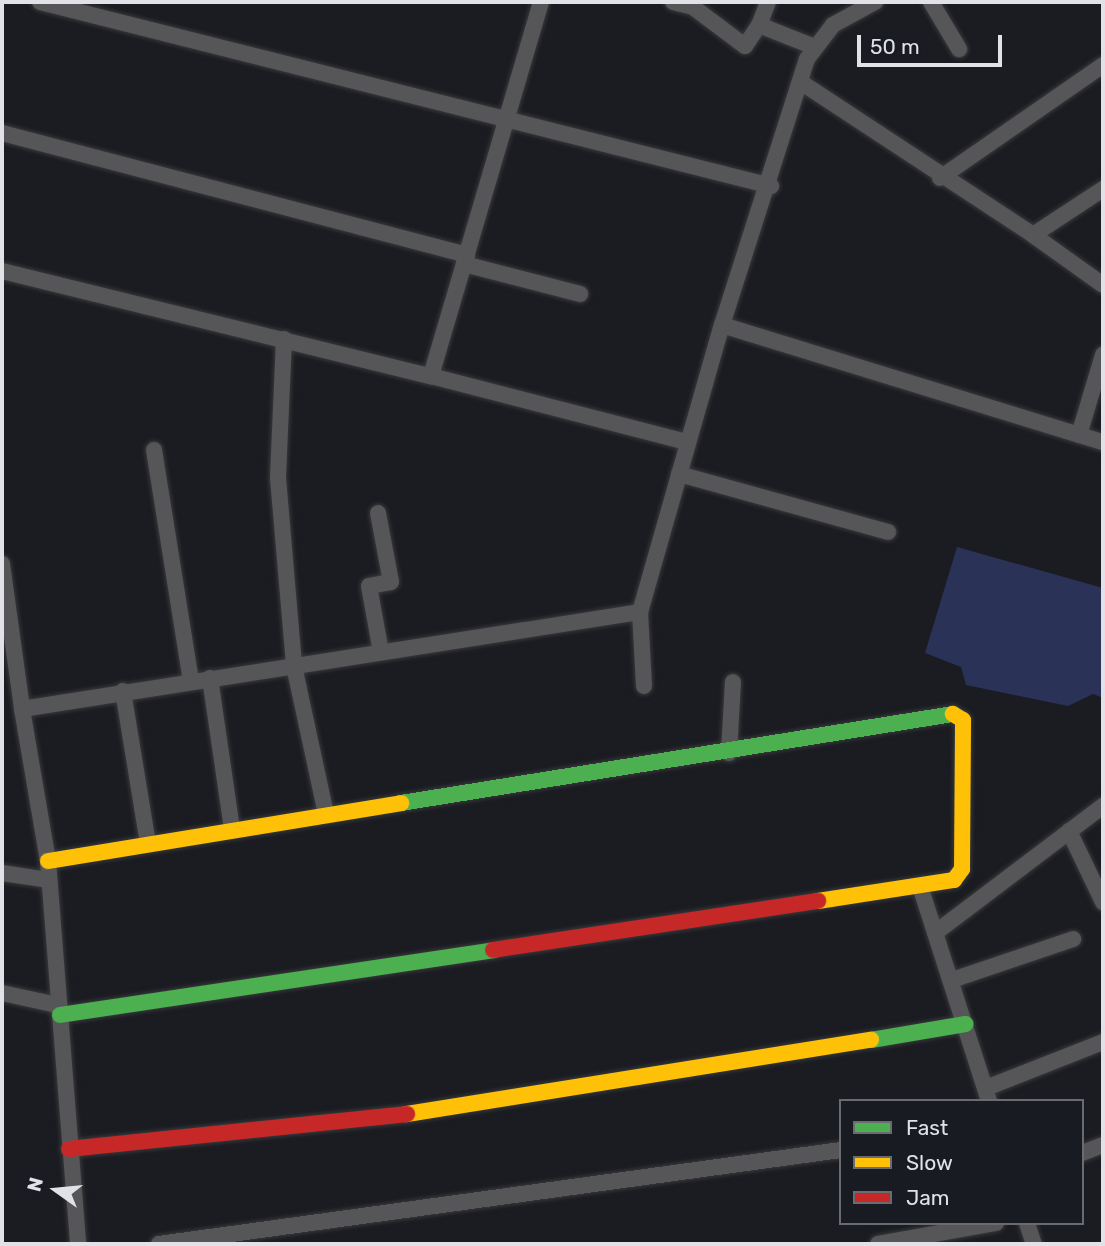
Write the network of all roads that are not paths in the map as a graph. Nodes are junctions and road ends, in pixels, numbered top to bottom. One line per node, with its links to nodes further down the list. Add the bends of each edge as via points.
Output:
1 (40, 2): 12 (street)
2 (541, 2): 12 (street)
3 (673, 2): 7 (street, via 693,6 745,46)
4 (768, 2): 7 (street)
5 (875, 2): 8 (street)
6 (931, 2): 9 (street)
7 (759, 25): 8 (street)
8 (812, 46): 11 (street)
9 (959, 50)
10 (1103, 65): 14 (street)
11 (802, 83): 14 (street); 15 (street)
12 (508, 117): 15 (street); 18 (street)
13 (2, 133): 18 (street)
14 (940, 178): 17 (street)
15 (771, 186): 22 (street)
16 (1103, 189): 17 (street)
17 (1033, 235): 20 (street)
18 (466, 260): 21 (street); 25 (street)
19 (2, 271): 23 (street)
20 (1103, 285)
21 (580, 294)
22 (722, 326): 26 (street); 27 (street)
23 (284, 339): 25 (street); 36 (street, via 278,478)
24 (1103, 355): 26 (street)
25 (431, 376): 27 (street)
26 (1079, 435): 28 (street)
27 (686, 442): 30 (street)
28 (1103, 442)
29 (154, 450): 38 (street)
30 (679, 474): 32 (street); 34 (street)
31 (378, 513): 35 (street, via 391,582 369,586)
32 (888, 532)
33 (2, 564): 40 (street)
34 (640, 612): 35 (street); 41 (street)
35 (381, 652): 36 (street)
36 (294, 666): 37 (street); 46 (street)
37 (210, 678): 38 (street); 47 (street)
38 (191, 680): 42 (street)
39 (733, 682): 44 (street)
40 (9, 683): 43 (street)
41 (645, 686)
42 (123, 691): 43 (street); 49 (street)
43 (22, 709): 50 (street)
44 (729, 752): 46 (street); 53 (street, via 961,715 962,869 954,880)
45 (1103, 806): 48 (street)
46 (326, 814): 47 (street)
47 (232, 830): 49 (street)
48 (1069, 831): 54 (street); 55 (street)
49 (148, 843): 50 (street)
50 (48, 861): 52 (street)
51 (2, 873): 52 (street)
52 (49, 880): 59 (street)
53 (920, 886): 55 (street); 59 (street)
54 (1103, 902)
55 (935, 933): 57 (street)
56 (1073, 939): 57 (street)
57 (951, 980): 60 (street)
58 (2, 993): 59 (street)
59 (59, 1010): 64 (street)
60 (966, 1024): 62 (street); 64 (street, via 462,1108)
61 (1103, 1042): 62 (street)
62 (987, 1095)
63 (1103, 1145): 66 (street)
64 (69, 1149): 69 (street)
65 (839, 1150): 70 (street)
66 (1084, 1152)
67 (985, 1225): 71 (street)
68 (1028, 1225): 72 (street)
69 (78, 1244)
70 (159, 1244)
71 (878, 1244)
72 (1034, 1244)

